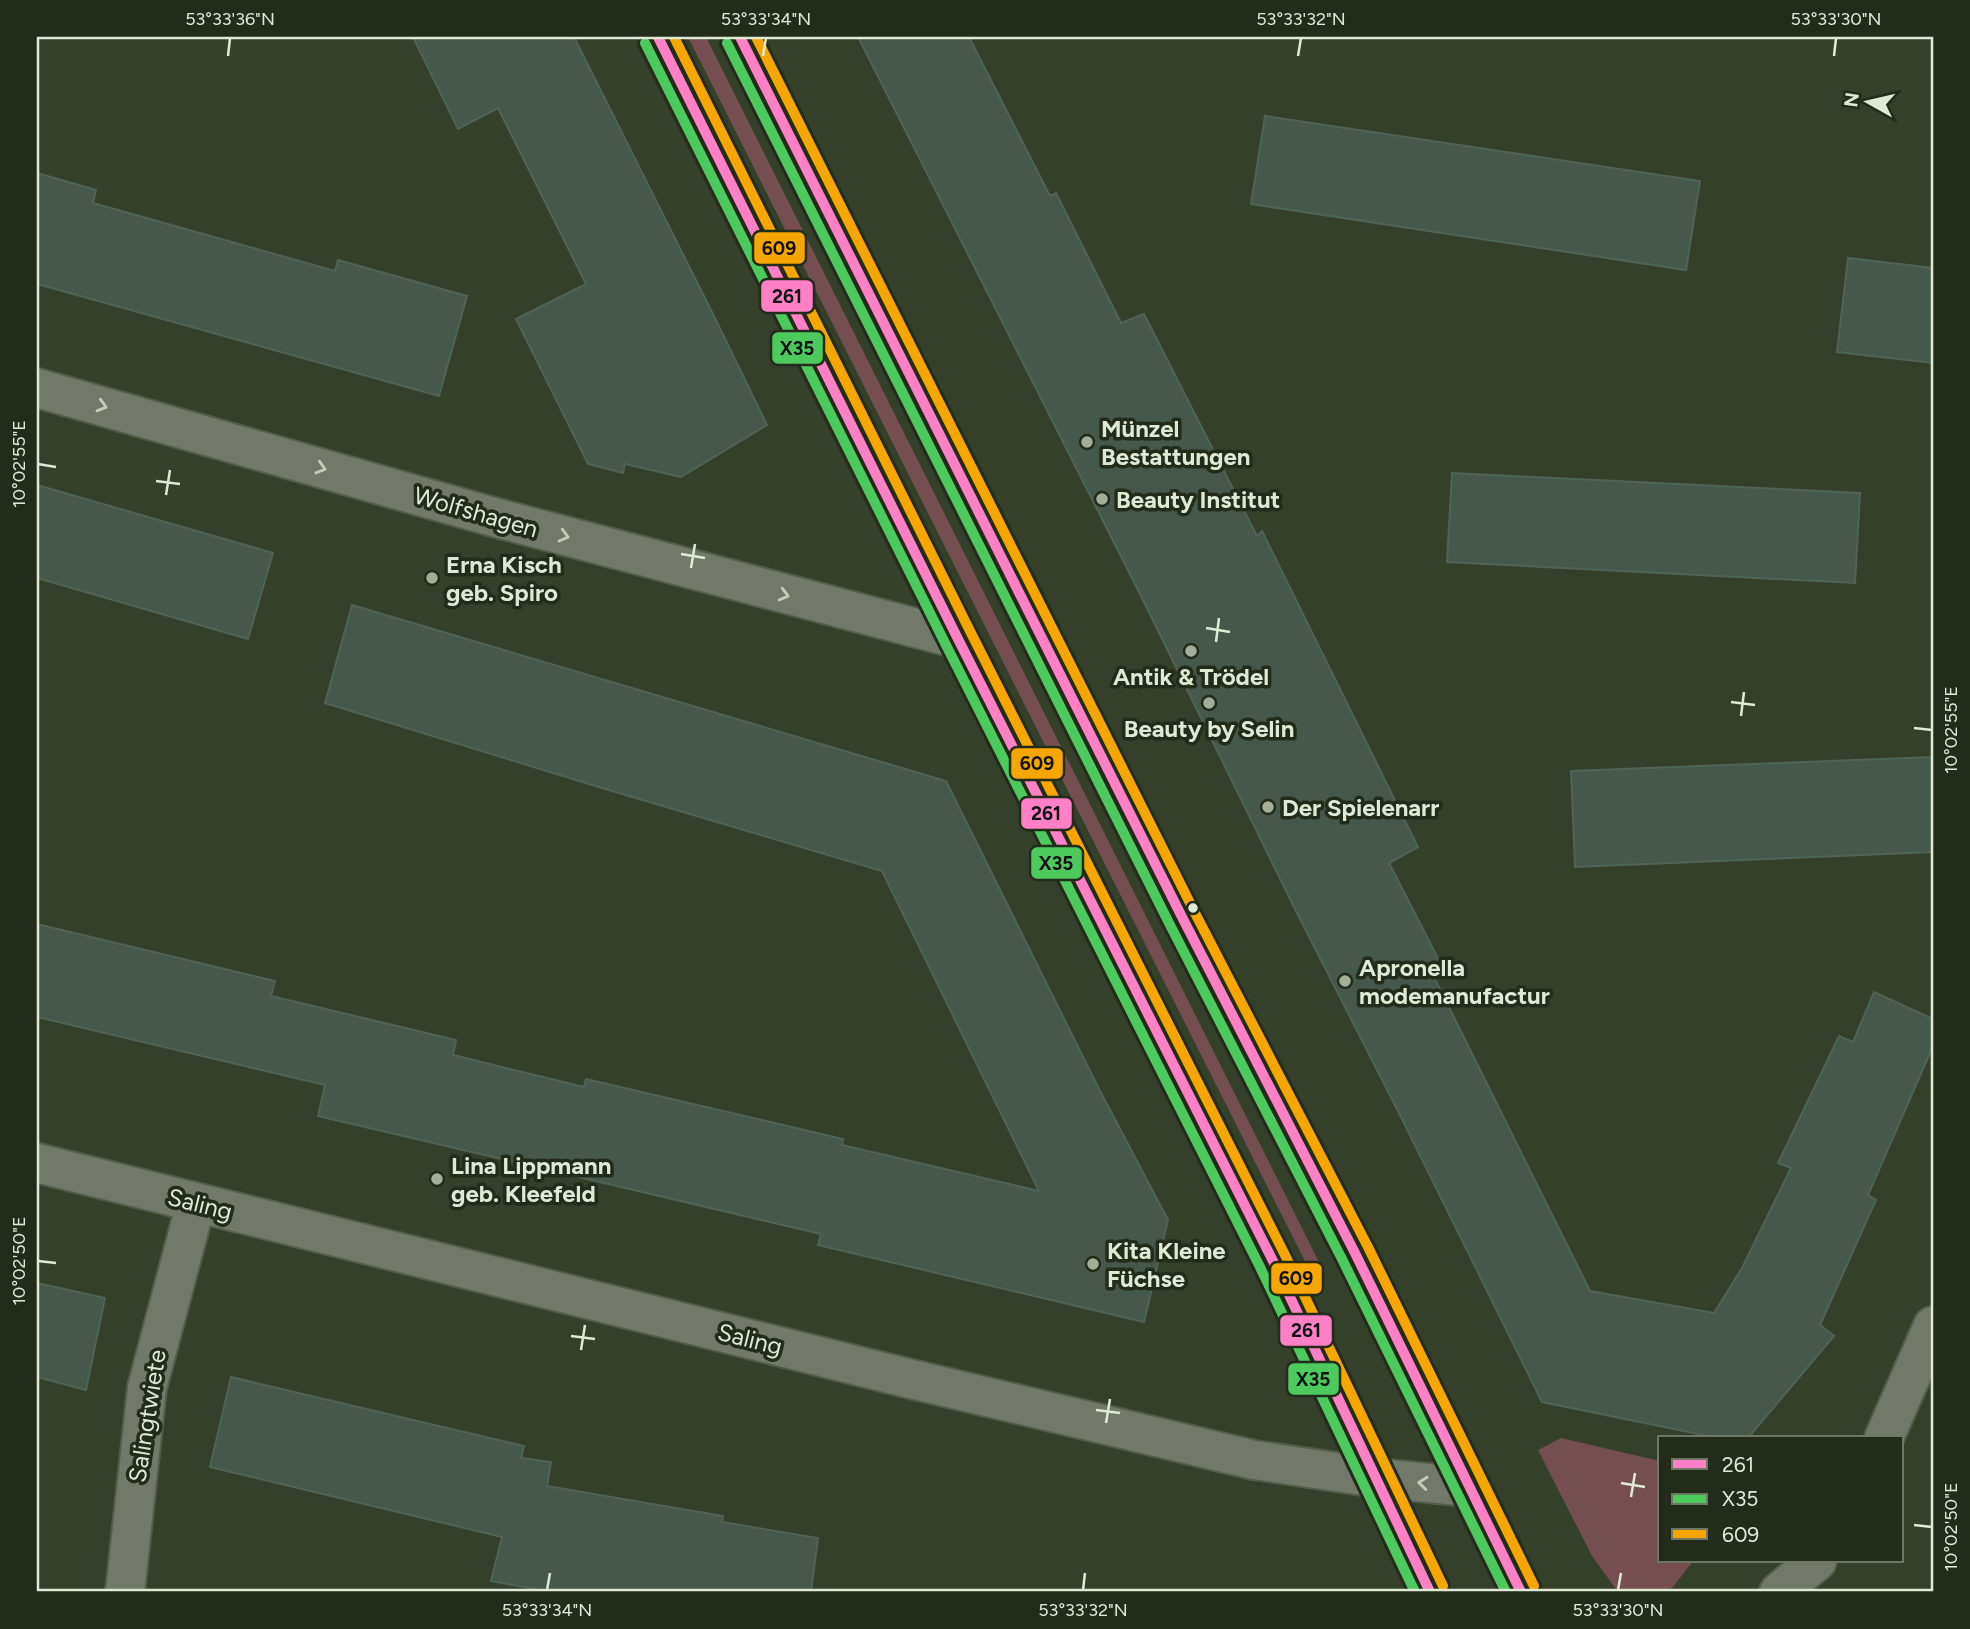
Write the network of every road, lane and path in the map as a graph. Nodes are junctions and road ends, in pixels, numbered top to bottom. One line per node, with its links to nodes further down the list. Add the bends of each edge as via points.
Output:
1 (658, 37): 4 (street)
2 (740, 37): 10 (street)
3 (37, 388): 4 (street, Wolfshagen, one-way to 4, via 524,525)
4 (958, 639): 9 (street, via 1272,1259)
5 (37, 1163): 6 (street, Saling)
6 (196, 1203): 9 (street, Saling, via 1254,1460); 13 (street, Salingtwiete, via 147,1388)
7 (1933, 1326): 8 (street)
8 (1885, 1436)
9 (1377, 1478): 10 (street, Saling, one-way to 9); 14 (street)
10 (1469, 1488): 15 (street)
11 (1817, 1562): 16 (street)
12 (1817, 1562): 17 (street)
13 (125, 1592)
14 (1430, 1592)
15 (1521, 1592)
16 (1779, 1592)
17 (1802, 1592)

